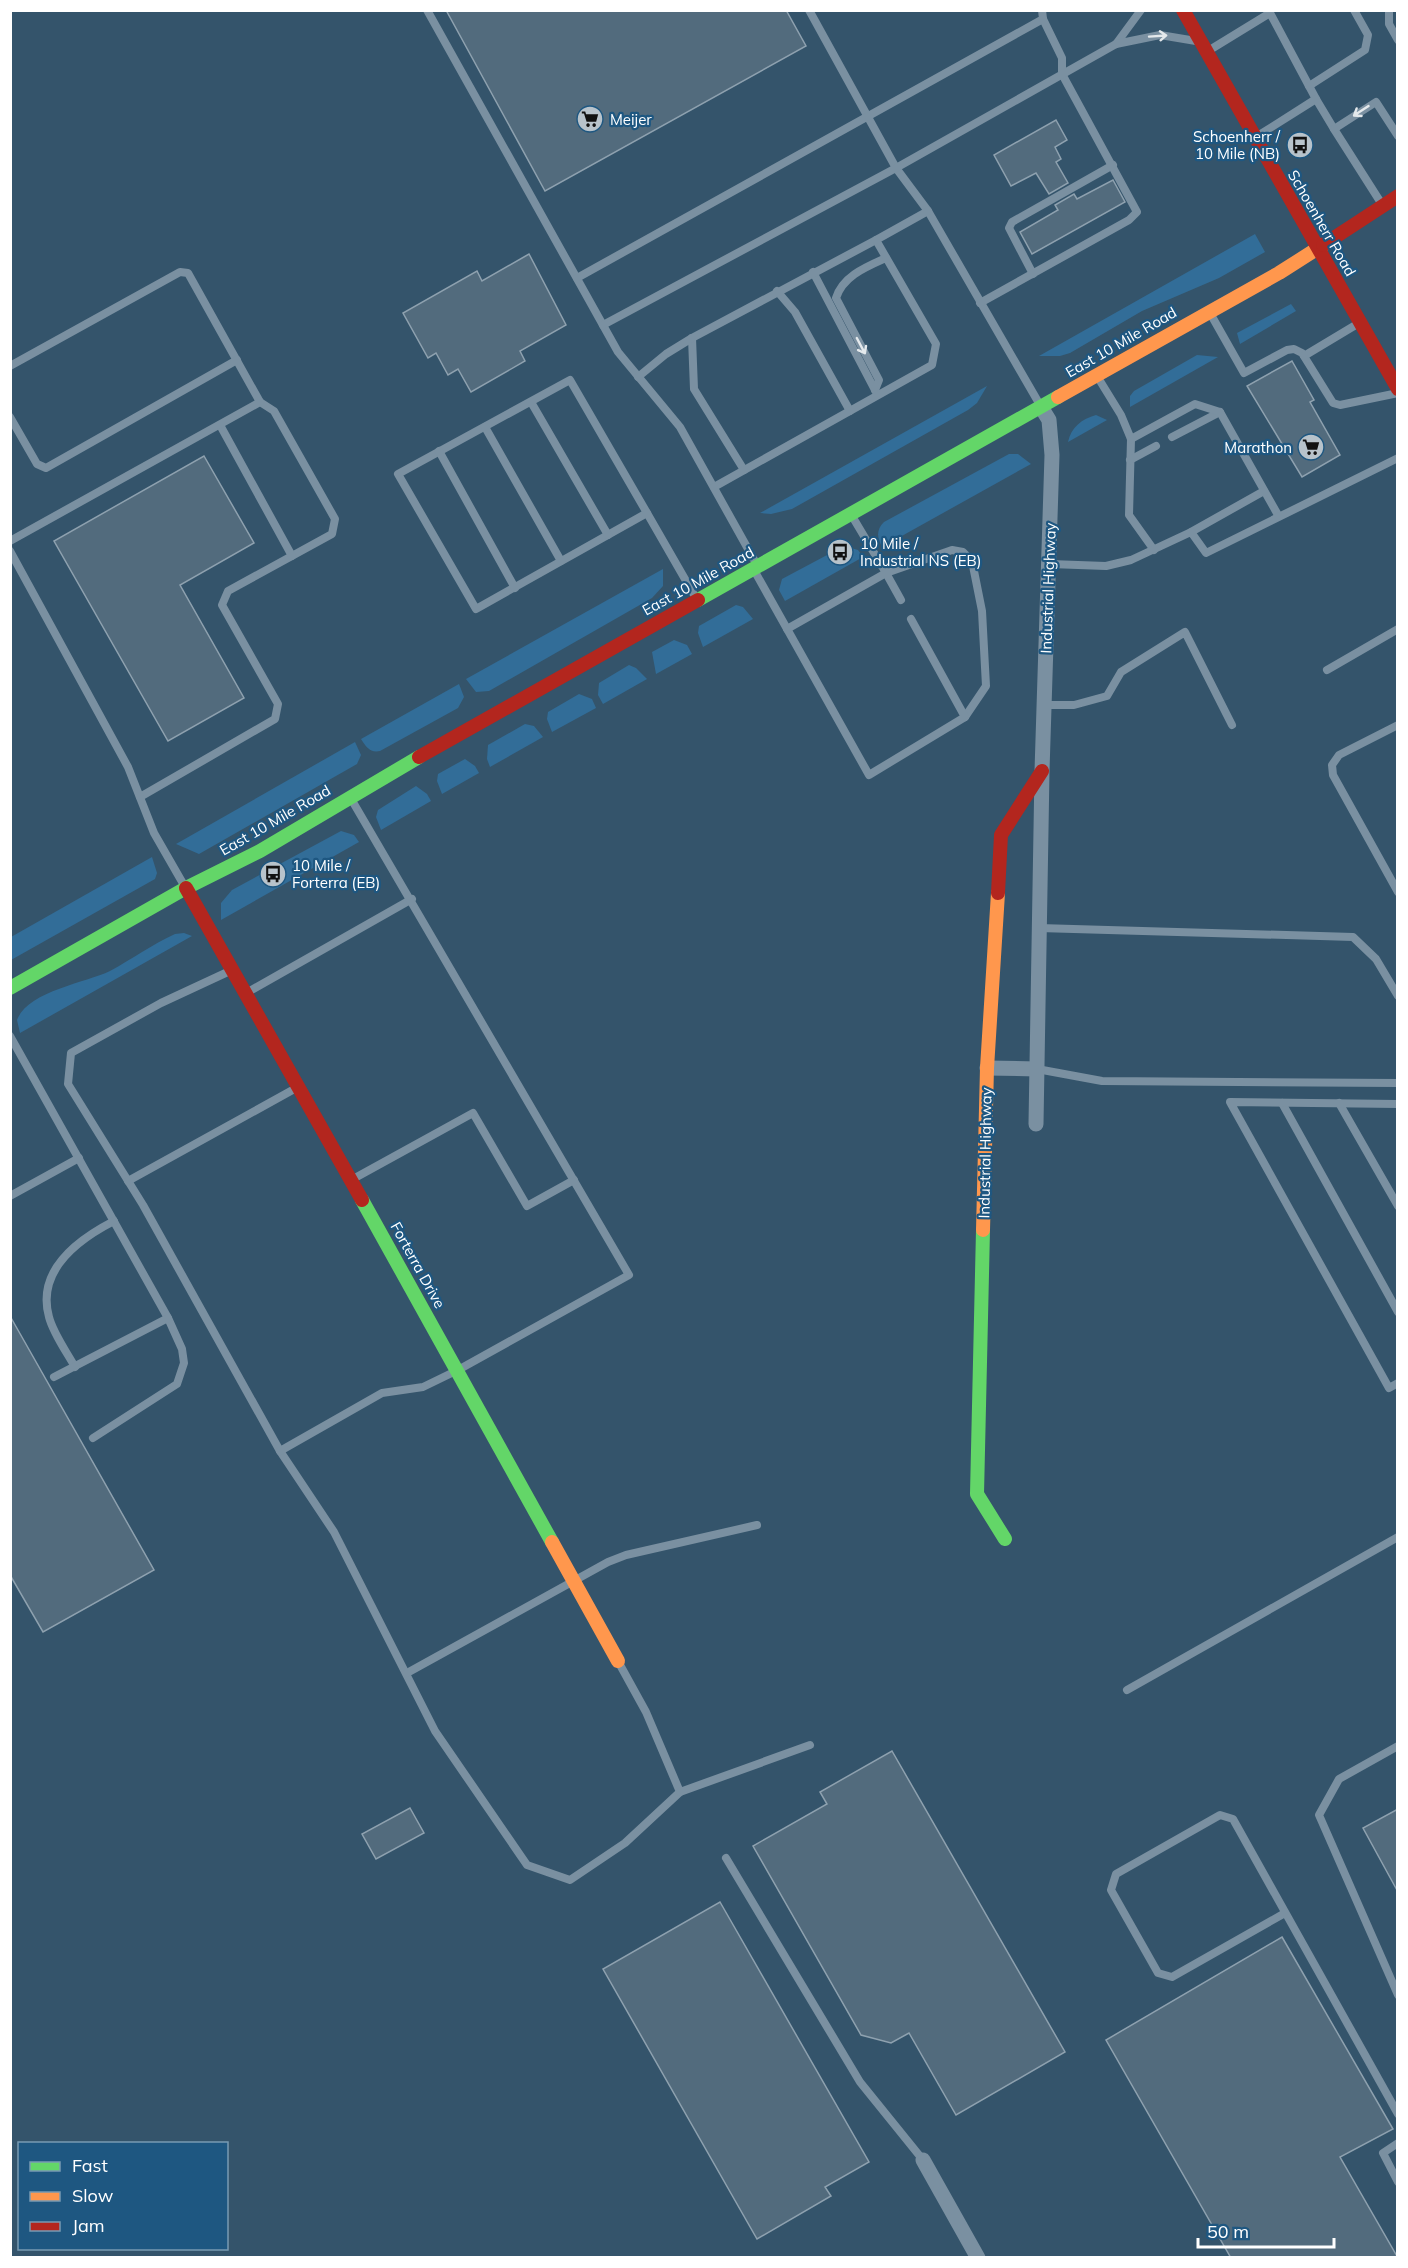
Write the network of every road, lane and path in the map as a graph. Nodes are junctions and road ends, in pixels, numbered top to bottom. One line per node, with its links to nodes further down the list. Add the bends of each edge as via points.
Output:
1 (427, 10): 29 (lane)
2 (809, 10): 15 (lane)
3 (1141, 10): 10 (lane)
4 (1183, 10): 11 (main road, Schoenherr Road)
5 (1354, 10): 13 (lane, via 1368,35 1365,50)
6 (1389, 10): 9 (lane, via 1389,24)
7 (1269, 12): 11 (lane); 13 (lane)
8 (1042, 15): 12 (lane, via 1062,58); 15 (lane)
9 (1398, 40)
10 (1116, 44): 11 (lane, one-way to 11, via 1160,35 1176,36); 12 (lane)
11 (1204, 47): 18 (main road, Schoenherr Road)
12 (1062, 74): 19 (lane); 20 (lane)
13 (1309, 86): 14 (lane)
14 (1316, 99): 16 (lane); 18 (lane)
15 (867, 117): 20 (lane); 29 (lane)
16 (1334, 129): 17 (lane, one-way to 16, via 1376,102); 22 (lane)
17 (1398, 136)
18 (1254, 138): 25 (main road, Schoenherr Road)
19 (1113, 165): 28 (lane, via 1137,212); 28 (lane, via 1012,222 1009,228)
20 (896, 168): 23 (lane); 34 (lane)
21 (1398, 196): 22 (main road, East 10 Mile Road)
22 (1383, 206): 25 (main road, East 10 Mile Road)
23 (928, 211): 24 (lane); 31 (lane)
24 (876, 240): 26 (lane); 27 (lane)
25 (1318, 249): 32 (main road, East 10 Mile Road); 33 (main road, Schoenherr Road)
26 (886, 258): 42 (lane, one-way to 42, via 840,286 836,298 879,380); 42 (lane, via 936,344 932,365)
27 (813, 272): 30 (lane); 42 (lane)
28 (1033, 274): 31 (lane)
29 (577, 278): 34 (lane)
30 (777, 291): 35 (lane); 46 (lane, via 795,312)
31 (980, 303): 45 (lane)
32 (1209, 312): 36 (lane, via 1244,373 1287,350 1294,349); 39 (main road, East 10 Mile Road)
33 (1360, 323): 36 (lane); 41 (main road, Schoenherr Road)
34 (603, 325): 40 (lane)
35 (692, 338): 40 (lane); 57 (lane, via 694,389)
36 (1304, 356): 41 (lane, via 1333,403 1340,405)
37 (237, 360): 38 (lane, via 188,273 180,272); 43 (lane); 48 (lane, via 46,468 37,464)
38 (10, 366)
39 (1097, 375): 45 (main road, East 10 Mile Road); 52 (lane)
40 (638, 377): 58 (lane, via 680,427)
41 (1398, 391)
42 (876, 393): 46 (lane)
43 (261, 402): 49 (lane); 68 (lane, via 274,411 335,519 332,534)
44 (531, 402): 50 (lane); 60 (lane, via 570,380); 64 (lane)
45 (1041, 407): 61 (main road, East 10 Mile Road); 70 (street, Industrial Highway, via 1052,433)
46 (850, 411): 57 (lane)
47 (1220, 412): 51 (lane); 52 (lane, via 1195,404); 59 (lane)
48 (10, 417)
49 (220, 425): 65 (lane); 68 (lane)
50 (485, 427): 54 (lane); 69 (lane)
51 (1172, 438)
52 (1131, 439): 56 (lane)
53 (1156, 446): 56 (lane)
54 (439, 451): 73 (lane); 73 (lane, via 398,474 476,609)
55 (1398, 458): 62 (lane)
56 (1130, 460): 66 (lane, via 1129,515)
57 (744, 470): 58 (lane)
58 (714, 487): 71 (lane)
59 (1264, 491): 62 (lane); 63 (lane)
60 (647, 513): 64 (lane); 74 (lane)
61 (851, 514): 71 (main road, East 10 Mile Road); 72 (lane)
62 (1278, 516): 63 (lane, via 1206,553)
63 (1191, 532): 66 (lane)
64 (608, 535): 69 (lane)
65 (10, 541)
66 (1154, 550): 70 (lane, via 1106,566)
67 (10, 551): 86 (lane, via 128,767)
68 (292, 556): 86 (lane, via 228,591 222,605 278,704 275,719)
69 (561, 561): 73 (lane)
70 (1050, 564): 80 (street, Industrial Highway)
71 (755, 568): 74 (main road, East 10 Mile Road); 77 (lane)
72 (886, 573): 75 (lane); 77 (lane); 81 (lane, via 952,550 963,552 972,561 982,611 986,686)
73 (515, 588)
74 (697, 600): 85 (main road, East 10 Mile Road)
75 (901, 600)
76 (911, 619): 81 (lane)
77 (787, 629): 81 (lane, via 869,775)
78 (1398, 629): 79 (lane)
79 (1327, 670)
80 (1043, 705): 83 (lane, via 1074,705 1107,696 1121,672 1185,632); 84 (street, Industrial Highway)
81 (965, 717)
82 (1398, 724): 88 (lane, via 1339,754 1332,765 1333,775)
83 (1232, 725)
84 (1042, 771): 90 (street, Industrial Highway); 96 (main road, Industrial Highway, via 1001,835)
85 (350, 796): 87 (main road, East 10 Mile Road, via 260,851); 89 (lane)
86 (140, 797): 87 (lane, via 154,833)
87 (186, 888): 91 (main road, Forterra Drive); 92 (main road, East 10 Mile Road)
88 (1398, 892)
89 (412, 899): 93 (lane); 107 (lane)
90 (1039, 928): 94 (lane, via 1353,937 1376,959); 97 (street, Industrial Highway)
91 (232, 970): 93 (main road, Forterra Drive); 105 (lane, via 71,1053 68,1084)
92 (10, 988)
93 (246, 993): 99 (main road, Forterra Drive)
94 (1398, 996)
95 (10, 1036): 104 (lane)
96 (987, 1068): 97 (street); 121 (main road, Industrial Highway, via 977,1494)
97 (1037, 1069): 98 (lane, via 1102,1080); 103 (street, Industrial Highway)
98 (1398, 1083)
99 (299, 1086): 105 (lane); 106 (main road, Forterra Drive)
100 (1282, 1103): 101 (lane); 111 (lane); 116 (lane, via 1230,1102 1389,1388)
101 (1339, 1103): 102 (lane); 109 (lane)
102 (1397, 1104)
103 (1036, 1124)
104 (79, 1158): 108 (lane); 110 (lane)
105 (128, 1180): 118 (lane)
106 (351, 1180): 107 (lane, via 472,1113 526,1206); 114 (main road, Forterra Drive)
107 (574, 1180): 114 (lane, via 629,1275)
108 (10, 1196)
109 (1398, 1206)
110 (114, 1221): 112 (lane); 113 (lane, via 86,1236 67,1253 49,1281 49,1316)
111 (1398, 1312)
112 (168, 1318): 113 (lane); 117 (lane, via 184,1363 177,1384)
113 (75, 1366): 115 (lane)
114 (458, 1370): 118 (lane, via 423,1387 382,1393); 122 (main road, Forterra Drive)
115 (54, 1377)
116 (1398, 1383)
117 (93, 1438)
118 (280, 1451): 124 (lane, via 334,1532)
119 (757, 1525): 122 (lane, via 627,1555)
120 (1398, 1538): 125 (lane)
121 (1005, 1539)
122 (573, 1579): 123 (main road, Forterra Drive); 124 (lane)
123 (618, 1661): 128 (lane, via 646,1712)
124 (407, 1673): 128 (lane, via 435,1731 527,1865 570,1880 625,1843)
125 (1127, 1690)
126 (810, 1745): 128 (lane)
127 (1398, 1746): 131 (lane, via 1339,1779 1319,1815)
128 (680, 1792)
129 (726, 1858): 134 (lane, via 860,2082)
130 (1285, 1913): 130 (lane, via 1233,1819 1220,1815 1116,1874 1112,1890 1158,1973 1172,1977); 132 (lane)
131 (1398, 1995)
132 (1398, 2114)
133 (1398, 2144): 135 (lane, via 1383,2152)
134 (923, 2160): 136 (street)
135 (1398, 2182)
136 (978, 2258)

